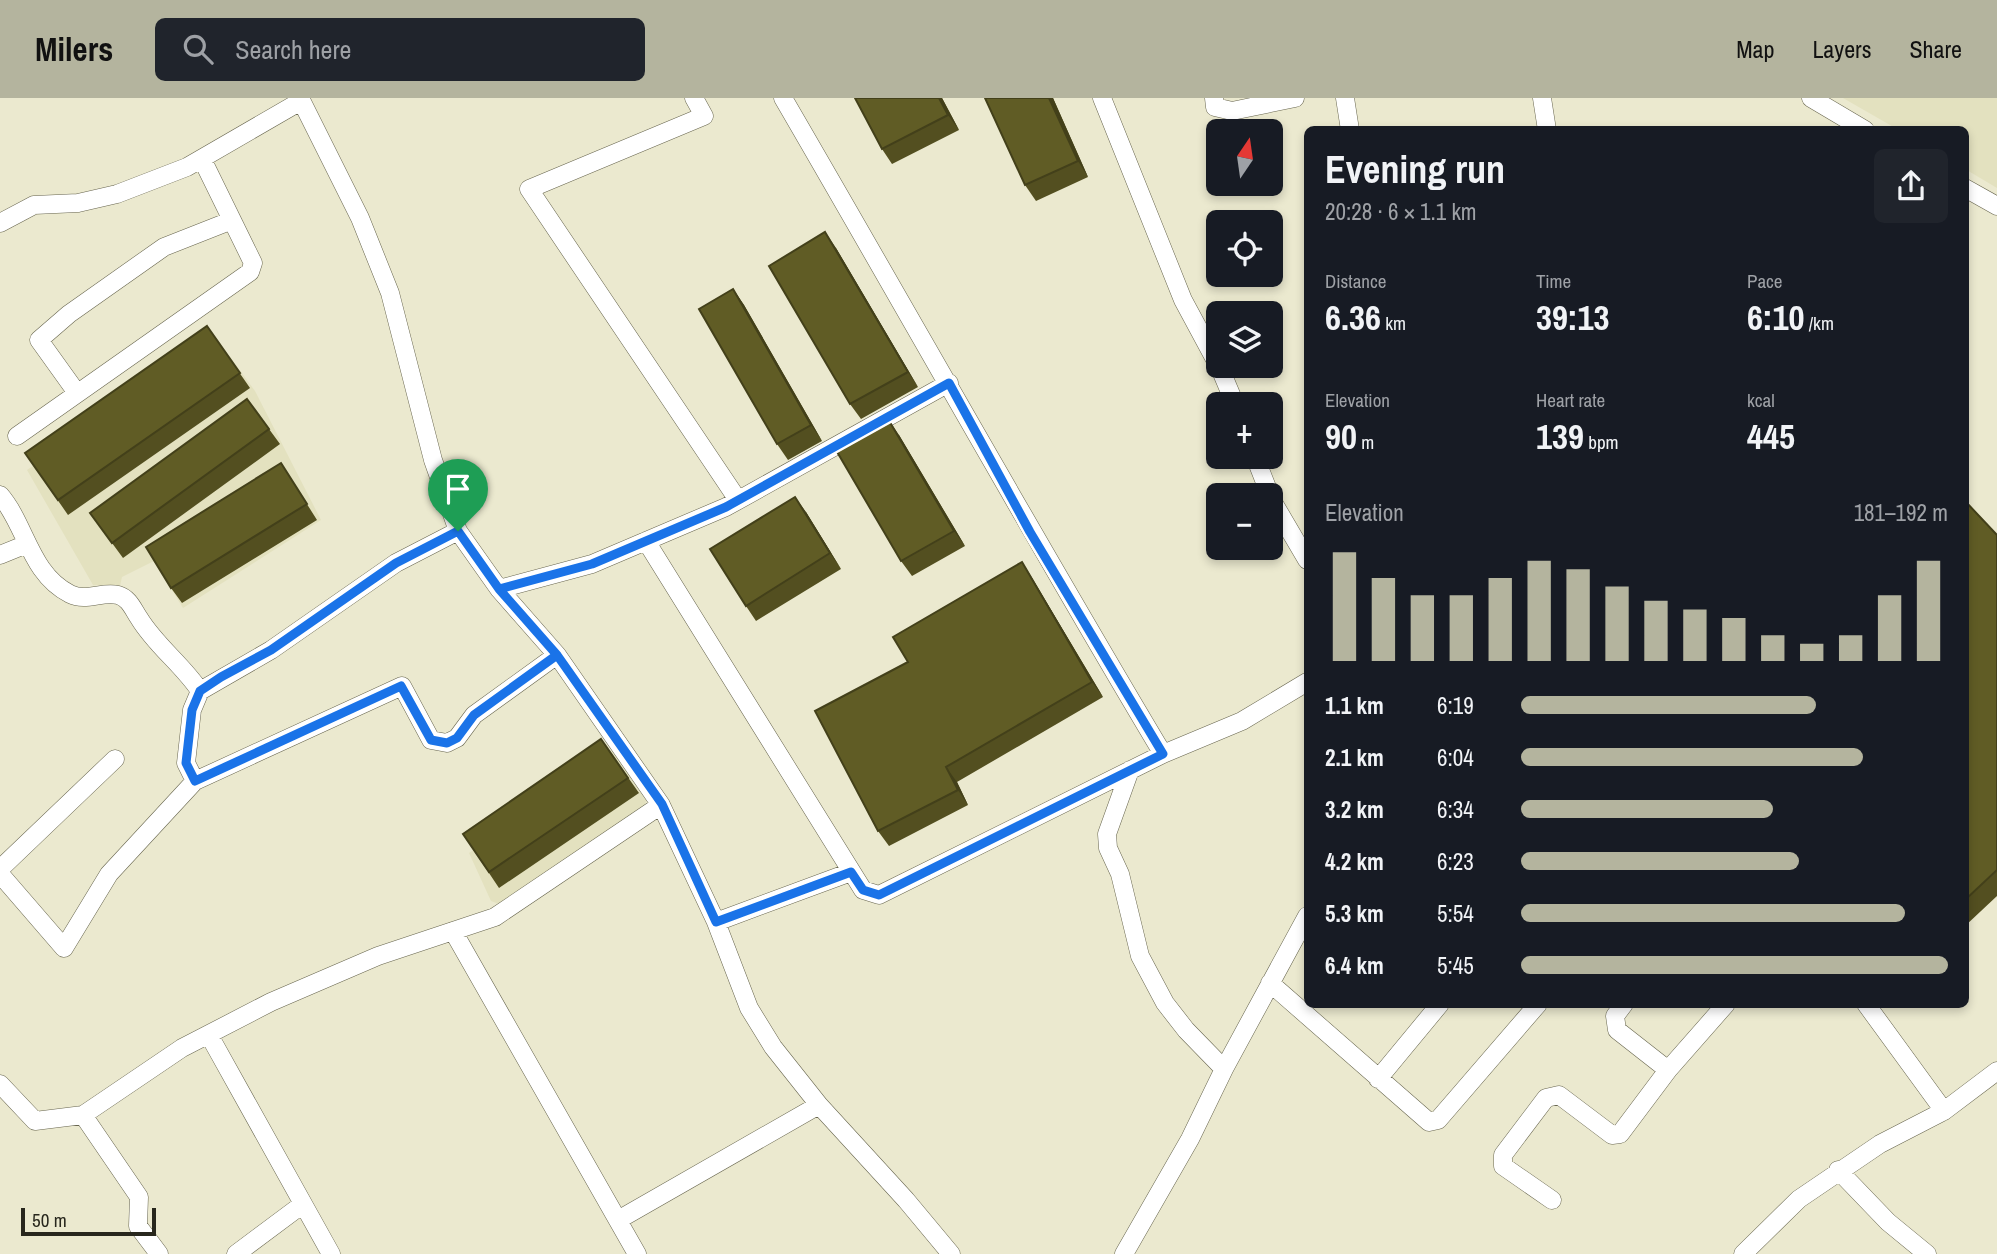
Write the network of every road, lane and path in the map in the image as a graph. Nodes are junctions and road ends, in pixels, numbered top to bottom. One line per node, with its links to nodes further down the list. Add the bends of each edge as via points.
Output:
1 (694, 98): 23 (street, via 704,116 529,189)
2 (783, 98): 19 (street)
3 (1102, 98): 18 (street, via 1183,300)
4 (1214, 98): 5 (street, via 1215,107 1232,111)
5 (1295, 98)
6 (1345, 98): 10 (street)
7 (1542, 98): 11 (street)
8 (1811, 98): 12 (street)
9 (301, 100): 13 (street); 25 (street, via 360,218 390,293 433,460)
10 (1349, 126)
11 (1546, 126)
12 (1859, 126)
13 (202, 161): 16 (street); 17 (street, via 117,194 78,203 34,205)
14 (1969, 189): 15 (street)
15 (1997, 206)
16 (230, 221): 20 (street, via 253,263 250,272); 20 (street, via 164,247 39,340)
17 (0, 223)
18 (1206, 343)
19 (949, 383): 23 (street); 34 (street, via 1030,532)
20 (77, 393): 21 (street)
21 (17, 436)
22 (0, 495): 27 (street)
23 (738, 500): 26 (street)
24 (1283, 518): 29 (street)
25 (458, 531): 30 (street); 33 (street, via 396,563 271,650)
26 (646, 541): 30 (street, via 592,564); 40 (street)
27 (27, 544): 28 (street); 33 (street, via 51,577 71,594 127,599 152,639)
28 (0, 555)
29 (1304, 555)
30 (499, 589): 31 (street)
31 (557, 655): 37 (street, via 474,715 457,738 447,743 431,740 401,686); 38 (street)
32 (1304, 684): 34 (street, via 1242,721)
33 (200, 691): 37 (street, via 192,710 186,763)
34 (1163, 754): 36 (street)
35 (115, 760): 39 (street)
36 (1130, 770): 40 (street, via 879,895 863,890); 51 (street, via 1107,834 1140,956 1186,1030)
37 (195, 781): 39 (street, via 109,874 64,948)
38 (662, 804): 42 (street); 43 (street, via 495,917)
39 (0, 872)
40 (851, 872): 42 (street)
41 (1304, 921): 44 (street)
42 (716, 922): 56 (street, via 749,1008)
43 (453, 931): 50 (street, via 367,961 271,1002); 62 (street)
44 (1270, 983): 51 (street); 54 (street)
45 (1437, 1008): 54 (street)
46 (1534, 1008): 54 (street, via 1438,1120 1429,1122)
47 (1621, 1008): 52 (street, via 1615,1016 1617,1030)
48 (1723, 1008): 52 (street)
49 (1869, 1008): 57 (street)
50 (209, 1035): 58 (street); 61 (street)
51 (1224, 1069): 68 (street)
52 (1668, 1070): 60 (street, via 1620,1134 1612,1135 1559,1095 1546,1098 1503,1155 1503,1166)
53 (1997, 1071): 57 (street)
54 (1378, 1079)
55 (0, 1084): 58 (street, via 35,1121)
56 (819, 1105): 62 (street); 67 (street)
57 (1944, 1111): 59 (street)
58 (83, 1115): 63 (street, via 139,1197 138,1226)
59 (1838, 1171): 69 (street, via 1799,1199); 70 (street)
60 (1552, 1200)
61 (303, 1204): 64 (street); 65 (street)
62 (618, 1220): 66 (street)
63 (159, 1254)
64 (236, 1254)
65 (331, 1254)
66 (637, 1254)
67 (951, 1254)
68 (1124, 1254)
69 (1743, 1254)
70 (1927, 1254)

